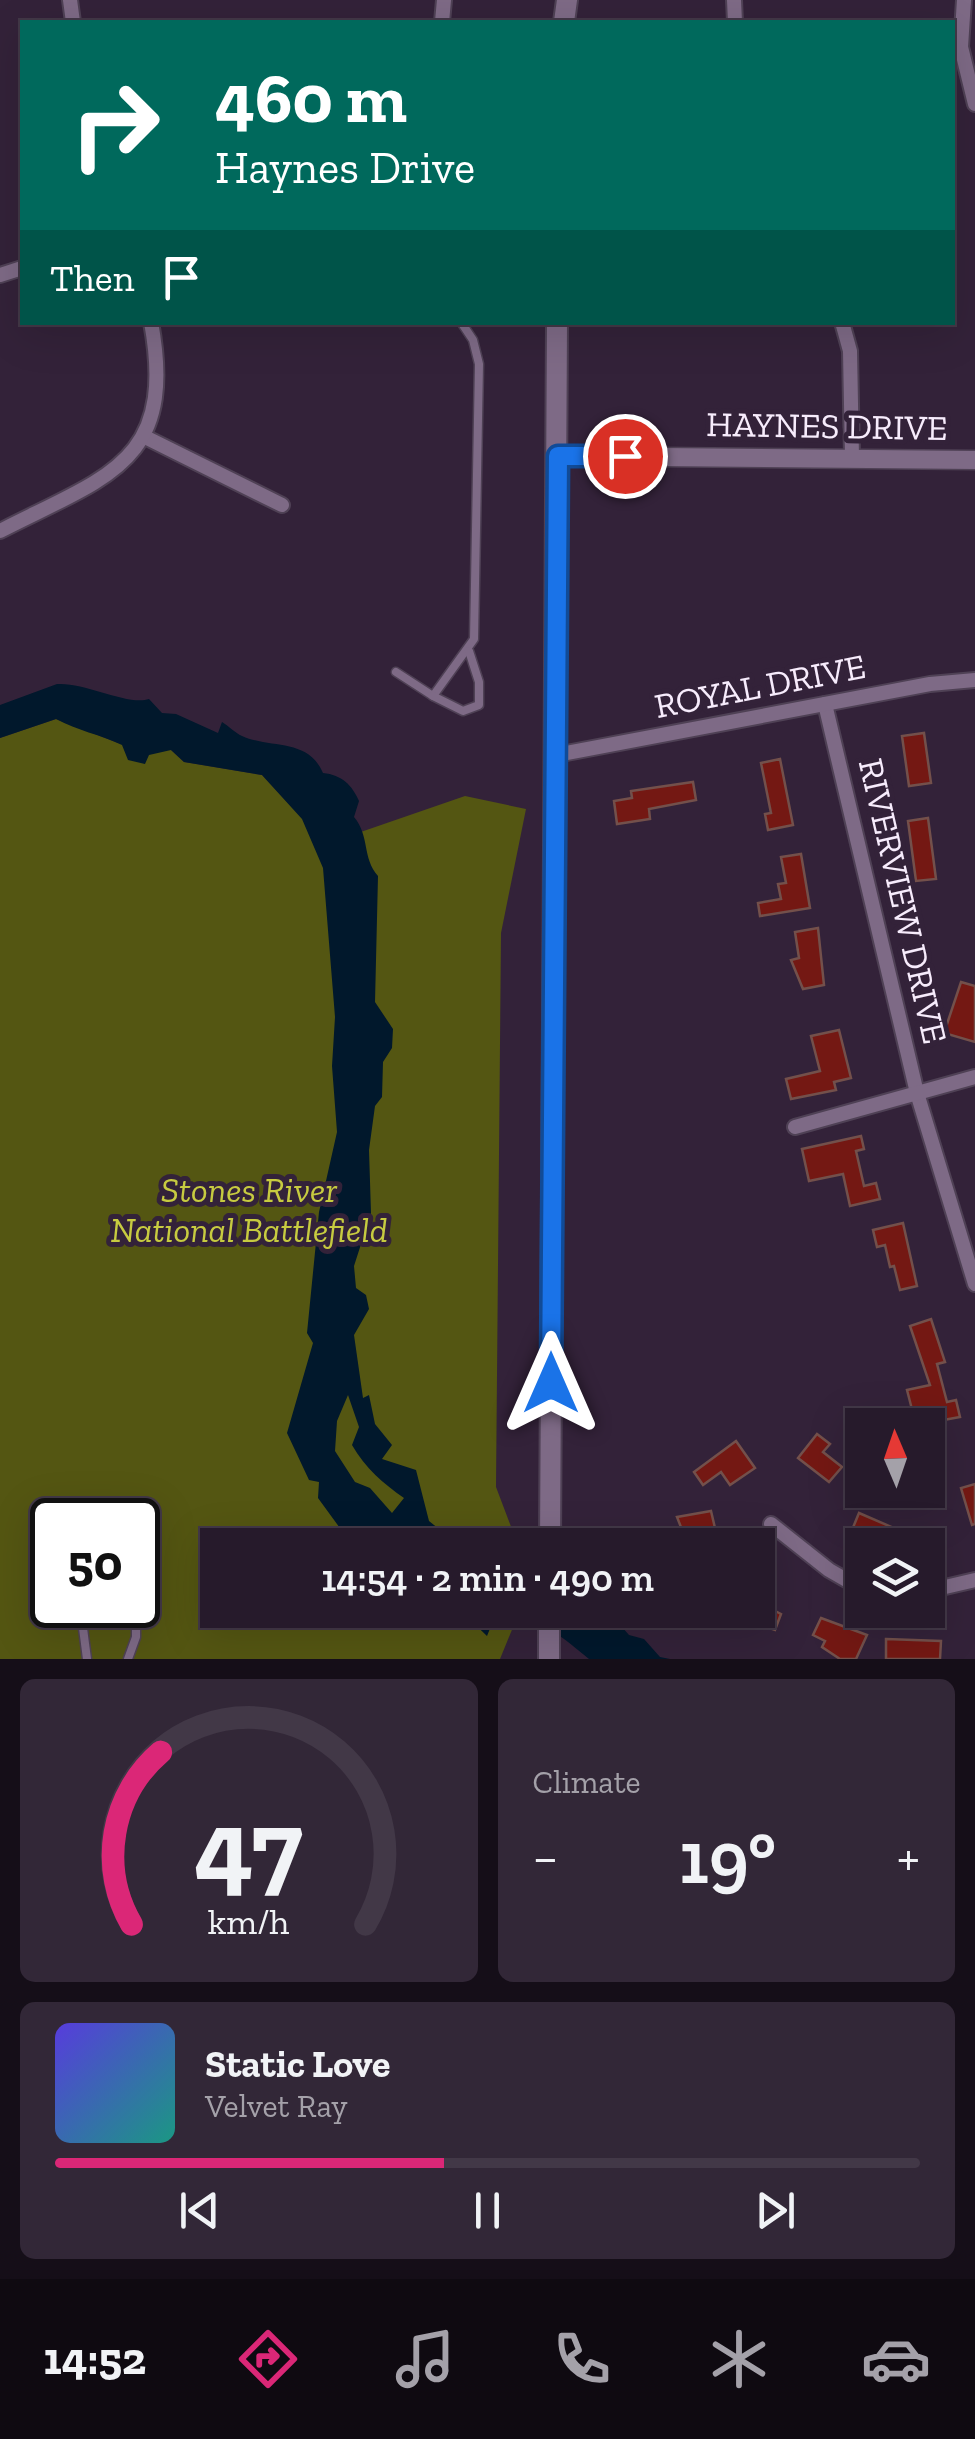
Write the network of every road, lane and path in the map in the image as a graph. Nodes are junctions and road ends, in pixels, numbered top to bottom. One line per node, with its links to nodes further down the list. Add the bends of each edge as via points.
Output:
1 (964, 0): 2 (street, via 962,47)
2 (975, 104)
3 (152, 325): 7 (street, via 160,374)
4 (462, 325): 13 (lane, via 478,364 476,622)
5 (557, 325): 8 (main road)
6 (843, 325): 9 (street, via 850,350)
7 (146, 437): 11 (street); 12 (street, via 110,474)
8 (558, 456): 9 (street, HAYNES DRIVE); 18 (main road)
9 (852, 457): 10 (street, HAYNES DRIVE)
10 (975, 460)
11 (282, 505)
12 (0, 531)
13 (469, 651): 16 (lane); 16 (lane, via 480,682 479,705 463,710)
14 (396, 672): 16 (lane)
15 (975, 680): 17 (street, ROYAL DRIVE)
16 (433, 696)
17 (825, 704): 18 (street, ROYAL DRIVE); 20 (street, RIVERVIEW DRIVE)
18 (556, 755): 24 (main road)
19 (975, 1077): 20 (street)
20 (917, 1093): 21 (street); 22 (street, RIVERVIEW DRIVE)
21 (795, 1127)
22 (975, 1284)
23 (772, 1524): 25 (street)
24 (550, 1528)
25 (845, 1579)
26 (975, 1580): 27 (street)
27 (945, 1588)
28 (83, 1628): 31 (lane)
29 (136, 1628): 32 (lane)
30 (549, 1628): 33 (main road)
31 (86, 1659)
32 (128, 1659)
33 (549, 1659)

